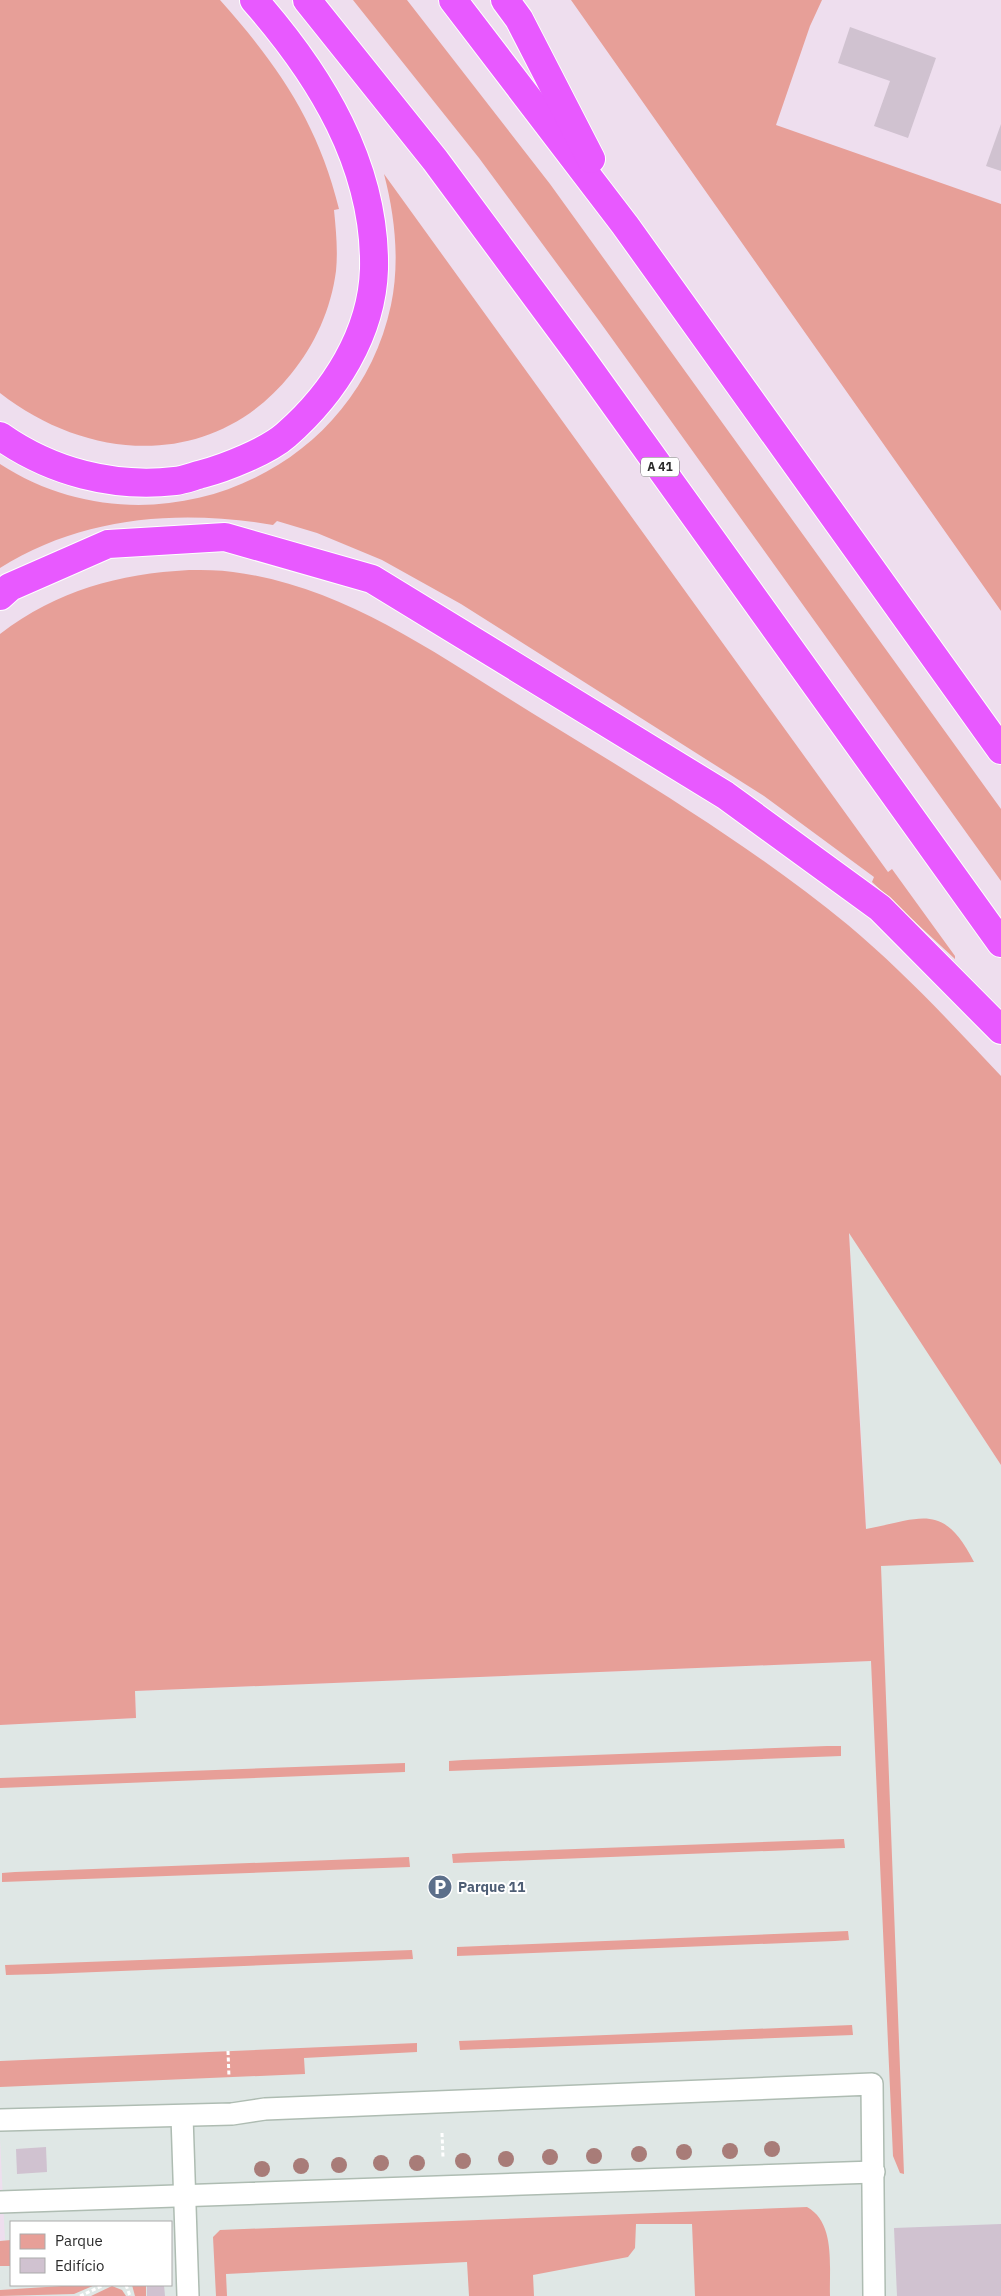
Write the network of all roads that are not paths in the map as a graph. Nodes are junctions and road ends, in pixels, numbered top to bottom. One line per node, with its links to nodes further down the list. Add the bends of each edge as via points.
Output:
1 (254, 0): 6 (highway, via 300,56 327,98 350,143 370,208 374,270 359,337 344,367 324,395 284,436 229,467 176,481 122,483 71,472 21,451)
2 (307, 0): 9 (highway, A 41, via 435,160 580,356)
3 (452, 0): 5 (highway)
4 (505, 0): 5 (highway, via 519,18)
5 (625, 224): 8 (highway)
6 (0, 436)
7 (0, 596): 10 (highway, via 10,587 108,544 225,537 372,579 725,795 880,908)
8 (1001, 750)
9 (1001, 943)
10 (1001, 1030)
11 (182, 2116): 12 (lane); 13 (lane, via 265,2109 872,2084); 14 (lane)
12 (0, 2120)
13 (874, 2172): 14 (lane); 17 (lane)
14 (184, 2196): 15 (lane); 16 (lane)
15 (0, 2202)
16 (188, 2296)
17 (874, 2296)

